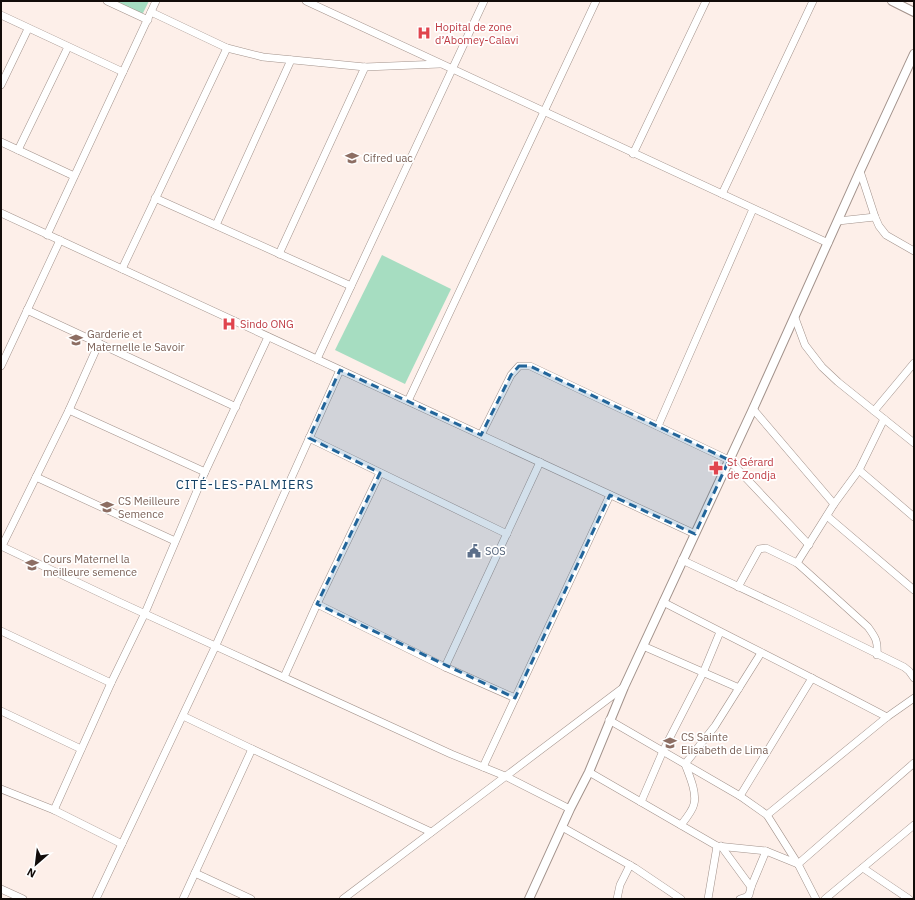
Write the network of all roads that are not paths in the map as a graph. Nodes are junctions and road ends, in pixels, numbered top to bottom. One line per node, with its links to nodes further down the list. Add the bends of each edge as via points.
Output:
1 (107, 1): 12 (street)
2 (156, 1): 9 (street)
3 (306, 1): 18 (street)
4 (484, 1): 20 (street)
5 (596, 1): 24 (street)
6 (706, 1): 27 (street)
7 (813, 1): 30 (street)
8 (892, 1): 10 (street)
9 (152, 12): 12 (street); 15 (street)
10 (914, 12)
11 (1, 15): 13 (street)
12 (148, 20): 21 (street)
13 (26, 28): 14 (street); 22 (street); 23 (street)
14 (68, 47): 21 (street); 26 (street)
15 (227, 48): 17 (street, via 263,57); 31 (street)
16 (914, 54): 28 (street)
17 (291, 60): 19 (street); 36 (street)
18 (442, 64): 19 (street); 20 (street)
19 (365, 66): 41 (street)
20 (452, 69): 24 (street); 43 (street)
21 (123, 72): 29 (street)
22 (1, 74)
23 (1, 84)
24 (545, 111): 27 (street); 52 (street)
25 (1, 142): 26 (street)
26 (18, 150): 29 (street)
27 (633, 154): 30 (street)
28 (860, 171): 34 (street); 35 (street)
29 (74, 176): 37 (street)
30 (722, 194): 32 (street)
31 (156, 198): 36 (street); 42 (street)
32 (753, 209): 39 (street); 58 (street)
33 (1, 213): 37 (street)
34 (875, 217): 35 (street); 40 (street, via 886,235)
35 (838, 222): 39 (street)
36 (216, 225): 41 (street)
37 (47, 235): 38 (street)
38 (60, 240): 42 (street); 44 (street)
39 (828, 243): 45 (street)
40 (914, 251)
41 (278, 254): 43 (street)
42 (122, 269): 46 (street)
43 (351, 286): 48 (street)
44 (27, 310): 47 (street); 50 (street)
45 (795, 318): 54 (street); 56 (street, via 805,345 822,367)
46 (268, 337): 48 (street); 53 (street)
47 (99, 343): 53 (street); 55 (street)
48 (317, 359): 51 (street)
49 (914, 363): 56 (street)
50 (1, 366)
51 (340, 370): 52 (street); 60 (street)
52 (408, 401): 59 (street)
53 (236, 406): 65 (street)
54 (753, 409): 62 (street); 69 (street)
55 (69, 410): 65 (street); 67 (street)
56 (874, 411): 57 (street)
57 (884, 418): 61 (street); 64 (street)
58 (658, 426): 59 (street, via 530,366 519,366 511,375); 62 (street)
59 (481, 435): 63 (street)
60 (309, 438): 66 (street); 86 (street)
61 (914, 443)
62 (729, 460): 73 (street); 75 (street)
63 (540, 462): 68 (street); 72 (street)
64 (859, 470): 69 (street); 71 (street)
65 (205, 472): 74 (street)
66 (380, 473): 72 (street); 82 (street)
67 (36, 478): 74 (street); 76 (street)
68 (610, 495): 73 (street); 98 (street)
69 (834, 504): 70 (street)
70 (827, 516): 75 (street); 80 (street)
71 (914, 516)
72 (507, 534): 90 (street)
73 (695, 534): 77 (street)
74 (175, 541): 83 (street)
75 (809, 545): 78 (street)
76 (2, 546): 83 (street)
77 (682, 560): 79 (street); 81 (street)
78 (797, 563): 79 (street, via 766,548 759,550); 89 (street, via 868,627 876,638)
79 (738, 587): 89 (street)
80 (914, 590)
81 (663, 602): 85 (street); 87 (street)
82 (317, 604): 90 (street); 92 (street)
83 (145, 613): 86 (street); 95 (street)
84 (1, 631): 95 (street)
85 (720, 632): 88 (street); 91 (street)
86 (216, 645): 92 (street); 101 (street)
87 (643, 646): 91 (street); 96 (street)
88 (761, 653): 93 (street); 97 (street)
89 (877, 655): 94 (street, via 904,667)
90 (445, 666): 98 (street)
91 (703, 673): 97 (street); 106 (street)
92 (284, 677): 109 (street)
93 (812, 678): 102 (street); 113 (street)
94 (914, 678)
95 (111, 683): 104 (street)
96 (624, 687): 103 (street); 111 (street)
97 (739, 688): 108 (street, via 715,726)
98 (515, 698): 109 (street)
99 (914, 698): 102 (street)
100 (1, 711): 104 (street)
101 (183, 716): 105 (street); 122 (street)
102 (887, 718): 117 (street)
103 (609, 720): 106 (street); 110 (street)
104 (82, 749): 116 (street)
105 (252, 749): 121 (street); 128 (street)
106 (663, 751): 108 (street); 114 (street)
107 (914, 763): 125 (street)
108 (685, 764): 113 (street); 118 (street, via 693,787 694,804)
109 (483, 767): 111 (street)
110 (589, 772): 114 (street); 115 (street)
111 (505, 776): 115 (street); 121 (street)
112 (1, 789): 116 (street)
113 (740, 796): 117 (street)
114 (641, 802): 118 (street)
115 (570, 809): 120 (street)
116 (54, 810): 122 (street)
117 (767, 814): 125 (street)
118 (682, 825): 123 (street)
119 (914, 825): 127 (street)
120 (562, 827): 126 (street); 137 (street)
121 (431, 832): 136 (street)
122 (122, 844): 133 (street)
123 (719, 846): 124 (street); 129 (street); 140 (street)
124 (766, 851): 125 (street); 129 (street)
125 (798, 864): 142 (street)
126 (630, 865): 138 (street, via 620,885); 139 (street)
127 (863, 868): 143 (street); 144 (street)
128 (195, 873): 134 (street); 135 (street)
129 (751, 886): 141 (street, via 749,895)
130 (1, 889): 131 (street)
131 (10, 896): 132 (street)
132 (23, 899)
133 (96, 899)
134 (183, 899)
135 (251, 899)
136 (343, 899)
137 (529, 899)
138 (617, 899)
139 (682, 899)
140 (708, 899)
141 (740, 899)
142 (816, 899)
143 (825, 899)
144 (909, 899)

